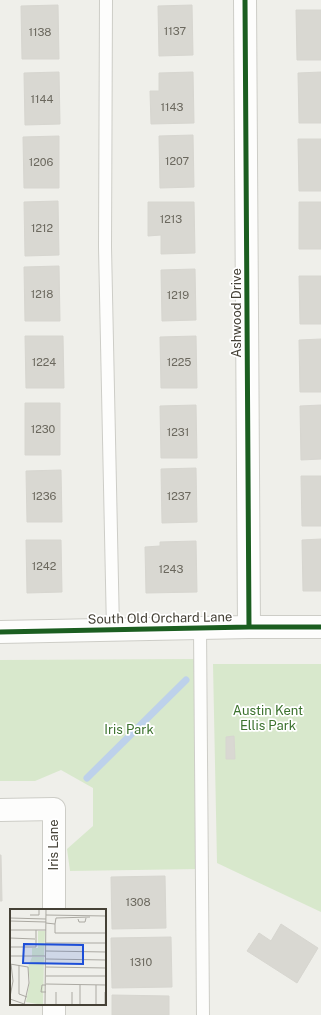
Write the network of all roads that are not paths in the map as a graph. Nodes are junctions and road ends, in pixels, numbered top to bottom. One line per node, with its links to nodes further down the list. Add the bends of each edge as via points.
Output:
1 (106, 0): 6 (lane, via 105,247)
2 (245, 0): 3 (street, Ashwood Drive)
3 (249, 627): 4 (street, South Old Orchard Lane); 5 (street, South Old Orchard Lane)
4 (321, 627)
5 (200, 628): 6 (street, South Old Orchard Lane); 10 (lane)
6 (113, 630): 7 (street, South Old Orchard Lane)
7 (0, 632)
8 (0, 810): 9 (street, Iris Lane, via 54,809)
9 (54, 909)
10 (203, 1015)

